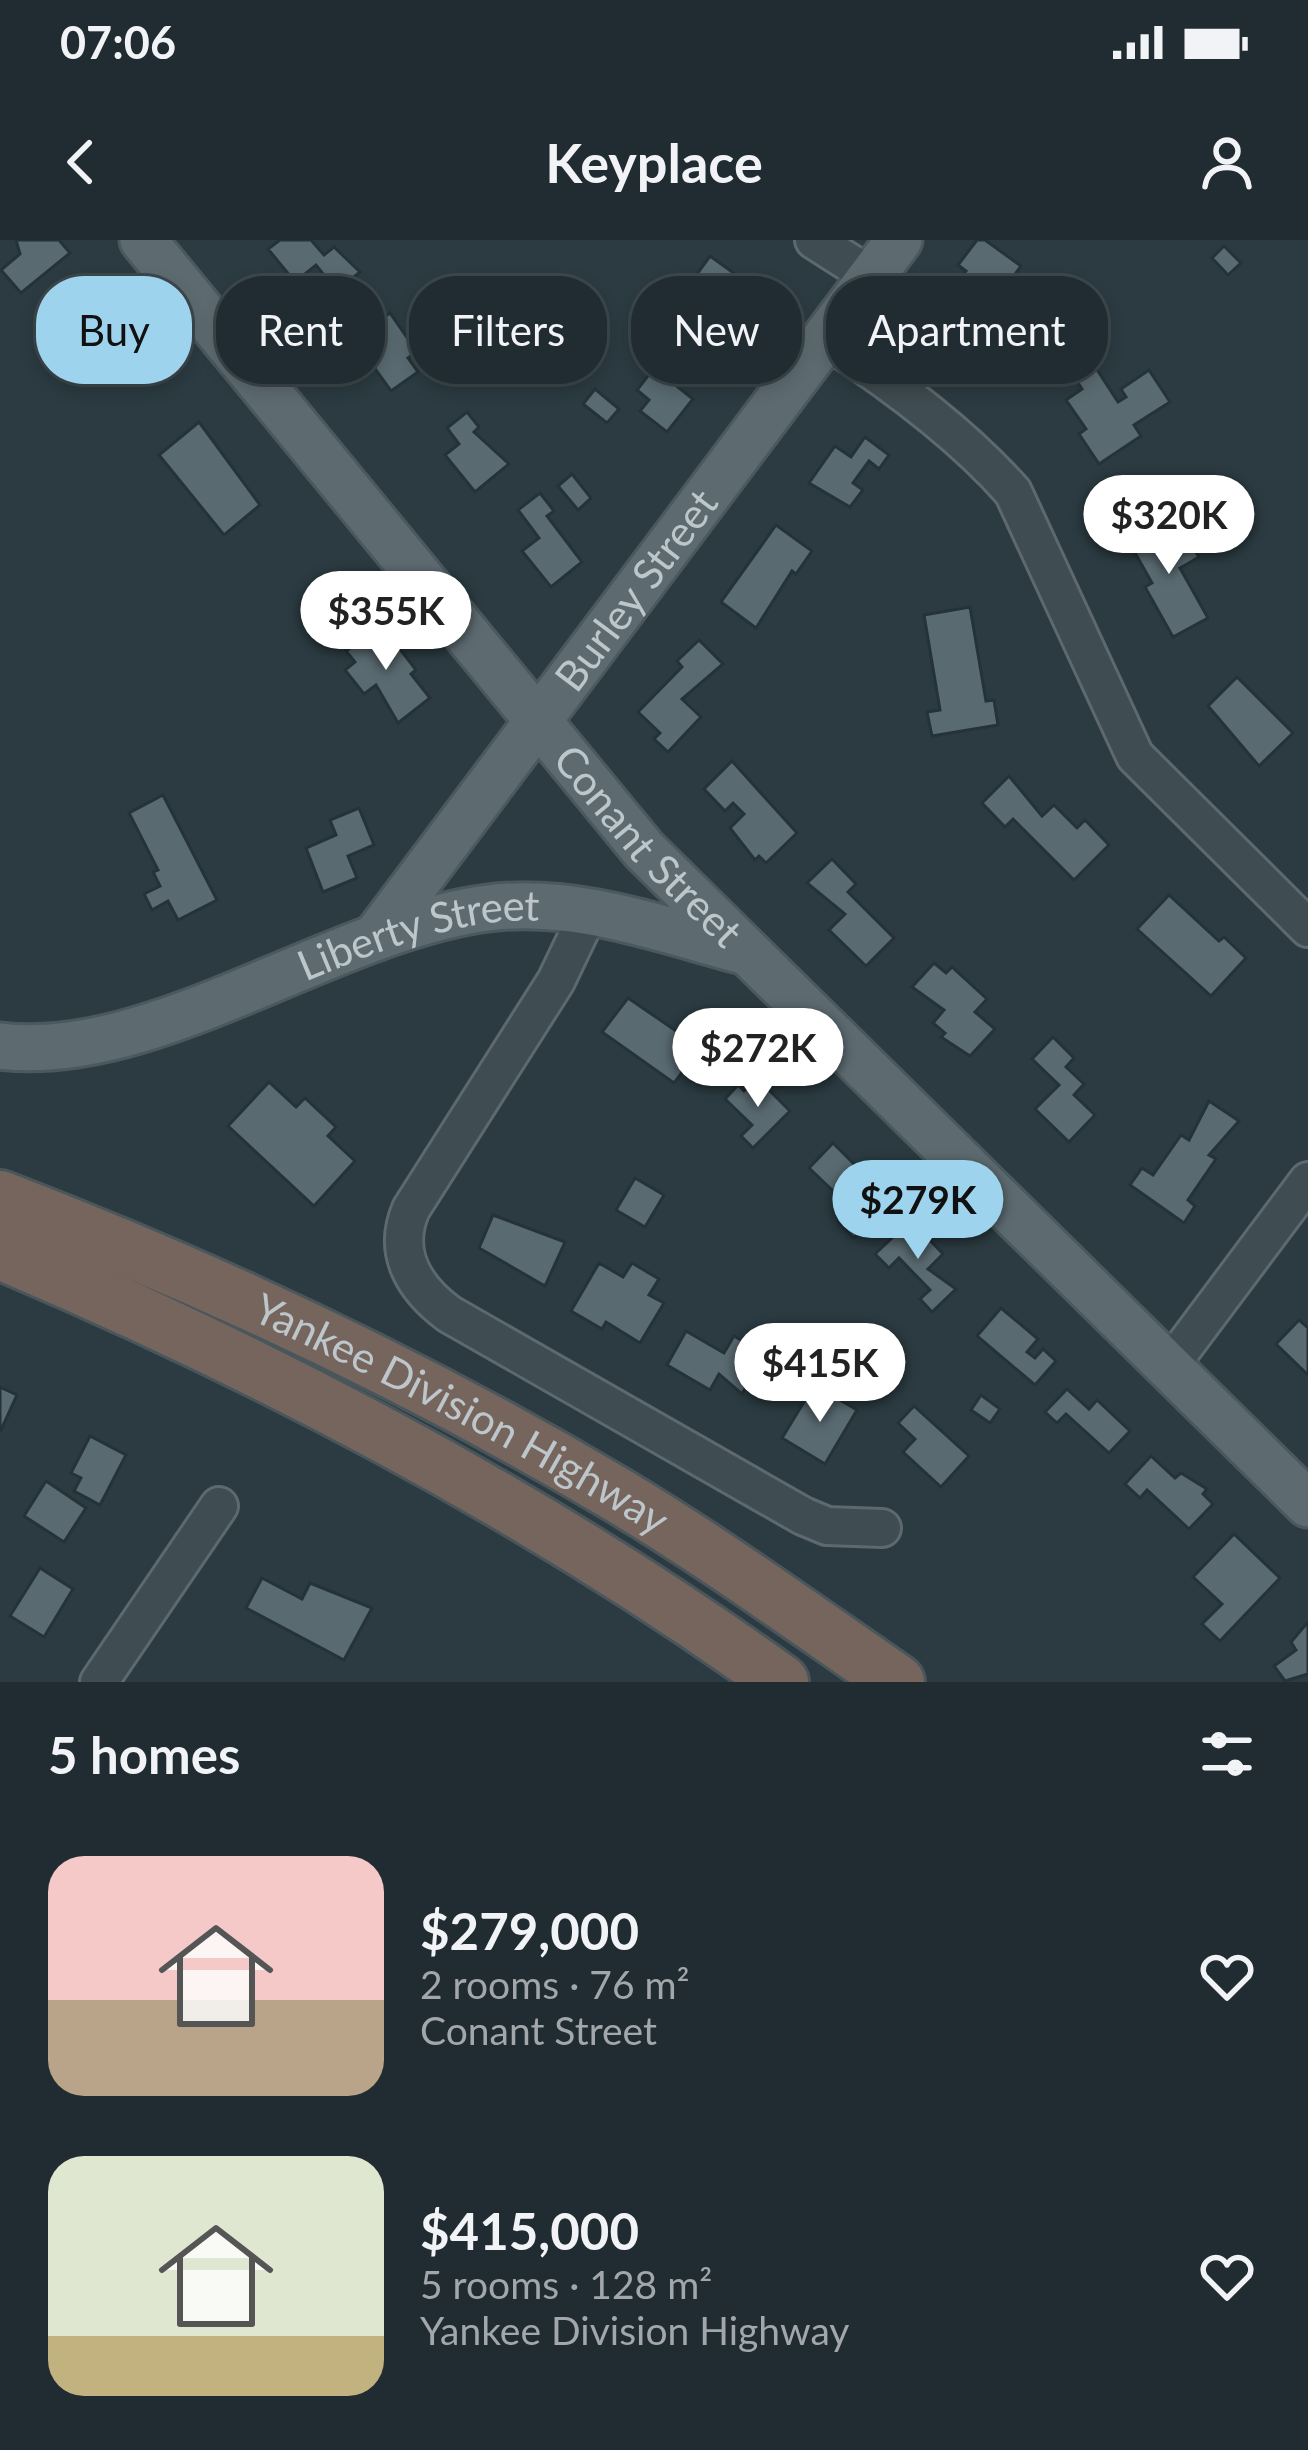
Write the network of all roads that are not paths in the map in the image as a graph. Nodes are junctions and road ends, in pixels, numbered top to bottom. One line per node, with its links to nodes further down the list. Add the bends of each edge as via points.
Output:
1 (143, 240): 8 (main road, Conant Street)
2 (814, 240): 4 (street)
3 (899, 240): 5 (main road, Burley Street)
4 (870, 276)
5 (873, 276)
6 (826, 341): 8 (main road, Burley Street)
7 (892, 384): 10 (street, via 1013,492 1135,755)
8 (539, 724): 11 (main road, Burley Street); 12 (main road, Conant Street)
9 (589, 911): 11 (main road, Liberty Street, via 488,908); 12 (main road, Liberty Street); 24 (street, Yankee Division Highway, via 556,981 411,1210 403,1228 413,1280 449,1314 802,1516 827,1526)
10 (1308, 928)
11 (375, 938): 13 (main road, Liberty Street, via 108,1038 33,1050)
12 (742, 951): 21 (main road, Conant Street)
13 (0, 1046)
14 (0, 1177): 17 (highway)
15 (1308, 1181): 21 (street)
16 (0, 1198): 17 (highway, Yankee Division Highway)
17 (113, 1241): 27 (highway, Yankee Division Highway, via 315,1331 520,1438 718,1558)
18 (0, 1252): 20 (highway, Yankee Division Highway)
19 (0, 1264): 20 (highway)
20 (145, 1317): 26 (highway, Yankee Division Highway, via 531,1521)
21 (1168, 1368): 22 (main road, Conant Street)
22 (1308, 1504)
23 (219, 1506): 25 (street)
24 (882, 1528)
25 (99, 1682)
26 (781, 1682)
27 (896, 1682)

